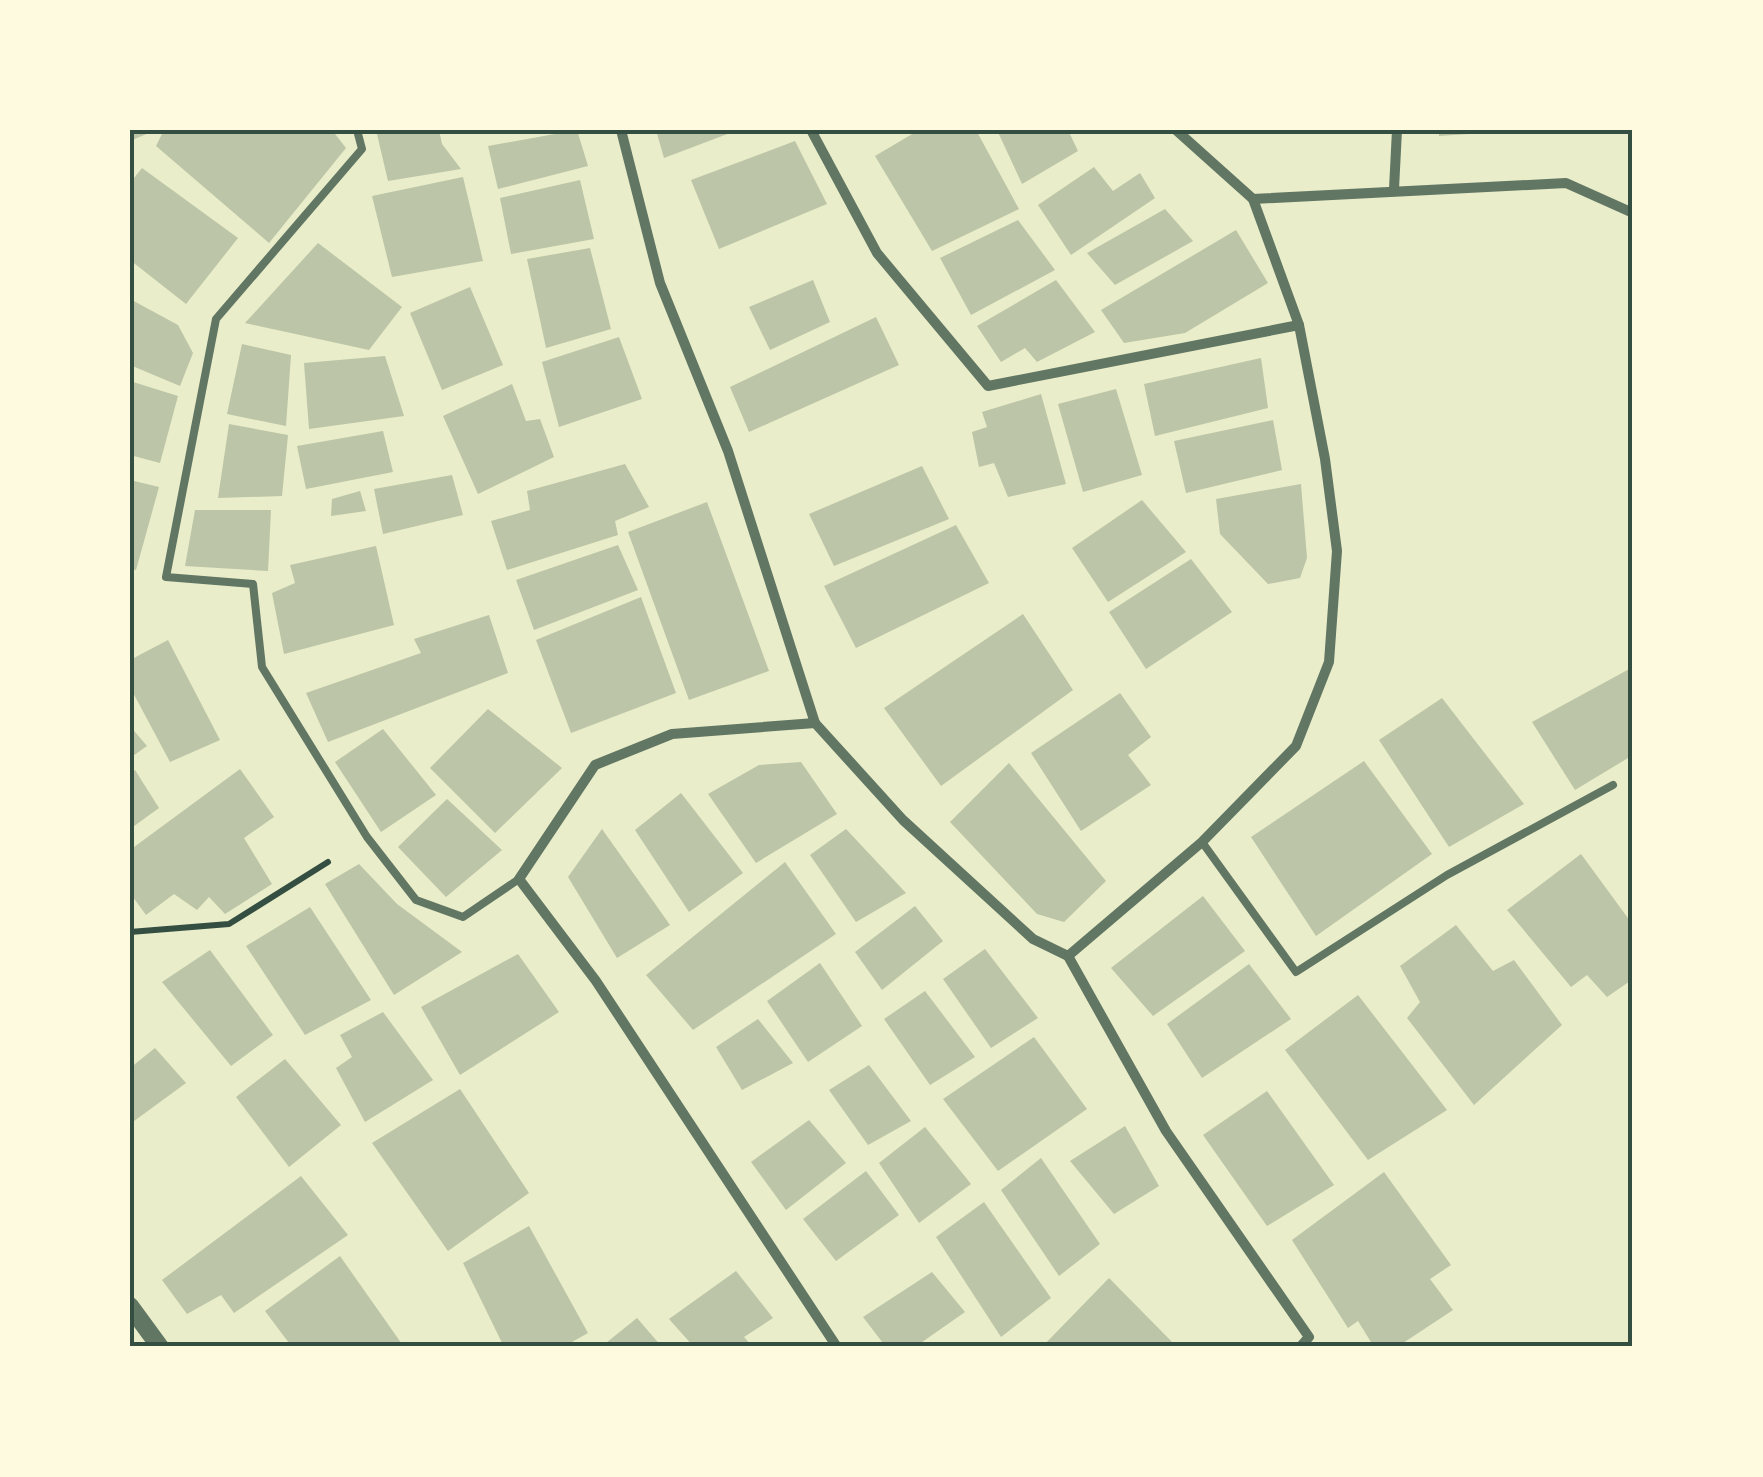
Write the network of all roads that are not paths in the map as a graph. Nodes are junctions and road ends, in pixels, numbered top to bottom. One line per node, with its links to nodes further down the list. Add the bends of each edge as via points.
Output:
1 (357, 130): 13 (lane, via 362,149 216,320 166,576 252,584 262,667 367,837 416,900 463,916)
2 (621, 130): 10 (street, via 660,284 728,451)
3 (811, 130): 9 (street, via 877,253 988,386)
4 (1176, 130): 7 (street)
5 (1396, 130): 6 (street)
6 (1394, 189): 7 (street); 8 (street, via 1566,183)
7 (1253, 198): 9 (street)
8 (1633, 213)
9 (1299, 324): 12 (street, via 1337,551 1329,662 1296,746)
10 (815, 723): 13 (street, via 672,734 596,766); 14 (street, via 903,820 1033,940)
11 (1613, 785): 12 (lane, via 1446,875 1296,972)
12 (1202, 842): 14 (street)
13 (519, 879): 17 (street, via 596,980)
14 (1068, 956): 18 (street, via 1166,1131 1309,1337)
15 (130, 1306): 16 (street)
16 (160, 1347)
17 (837, 1347)
18 (1300, 1347)

